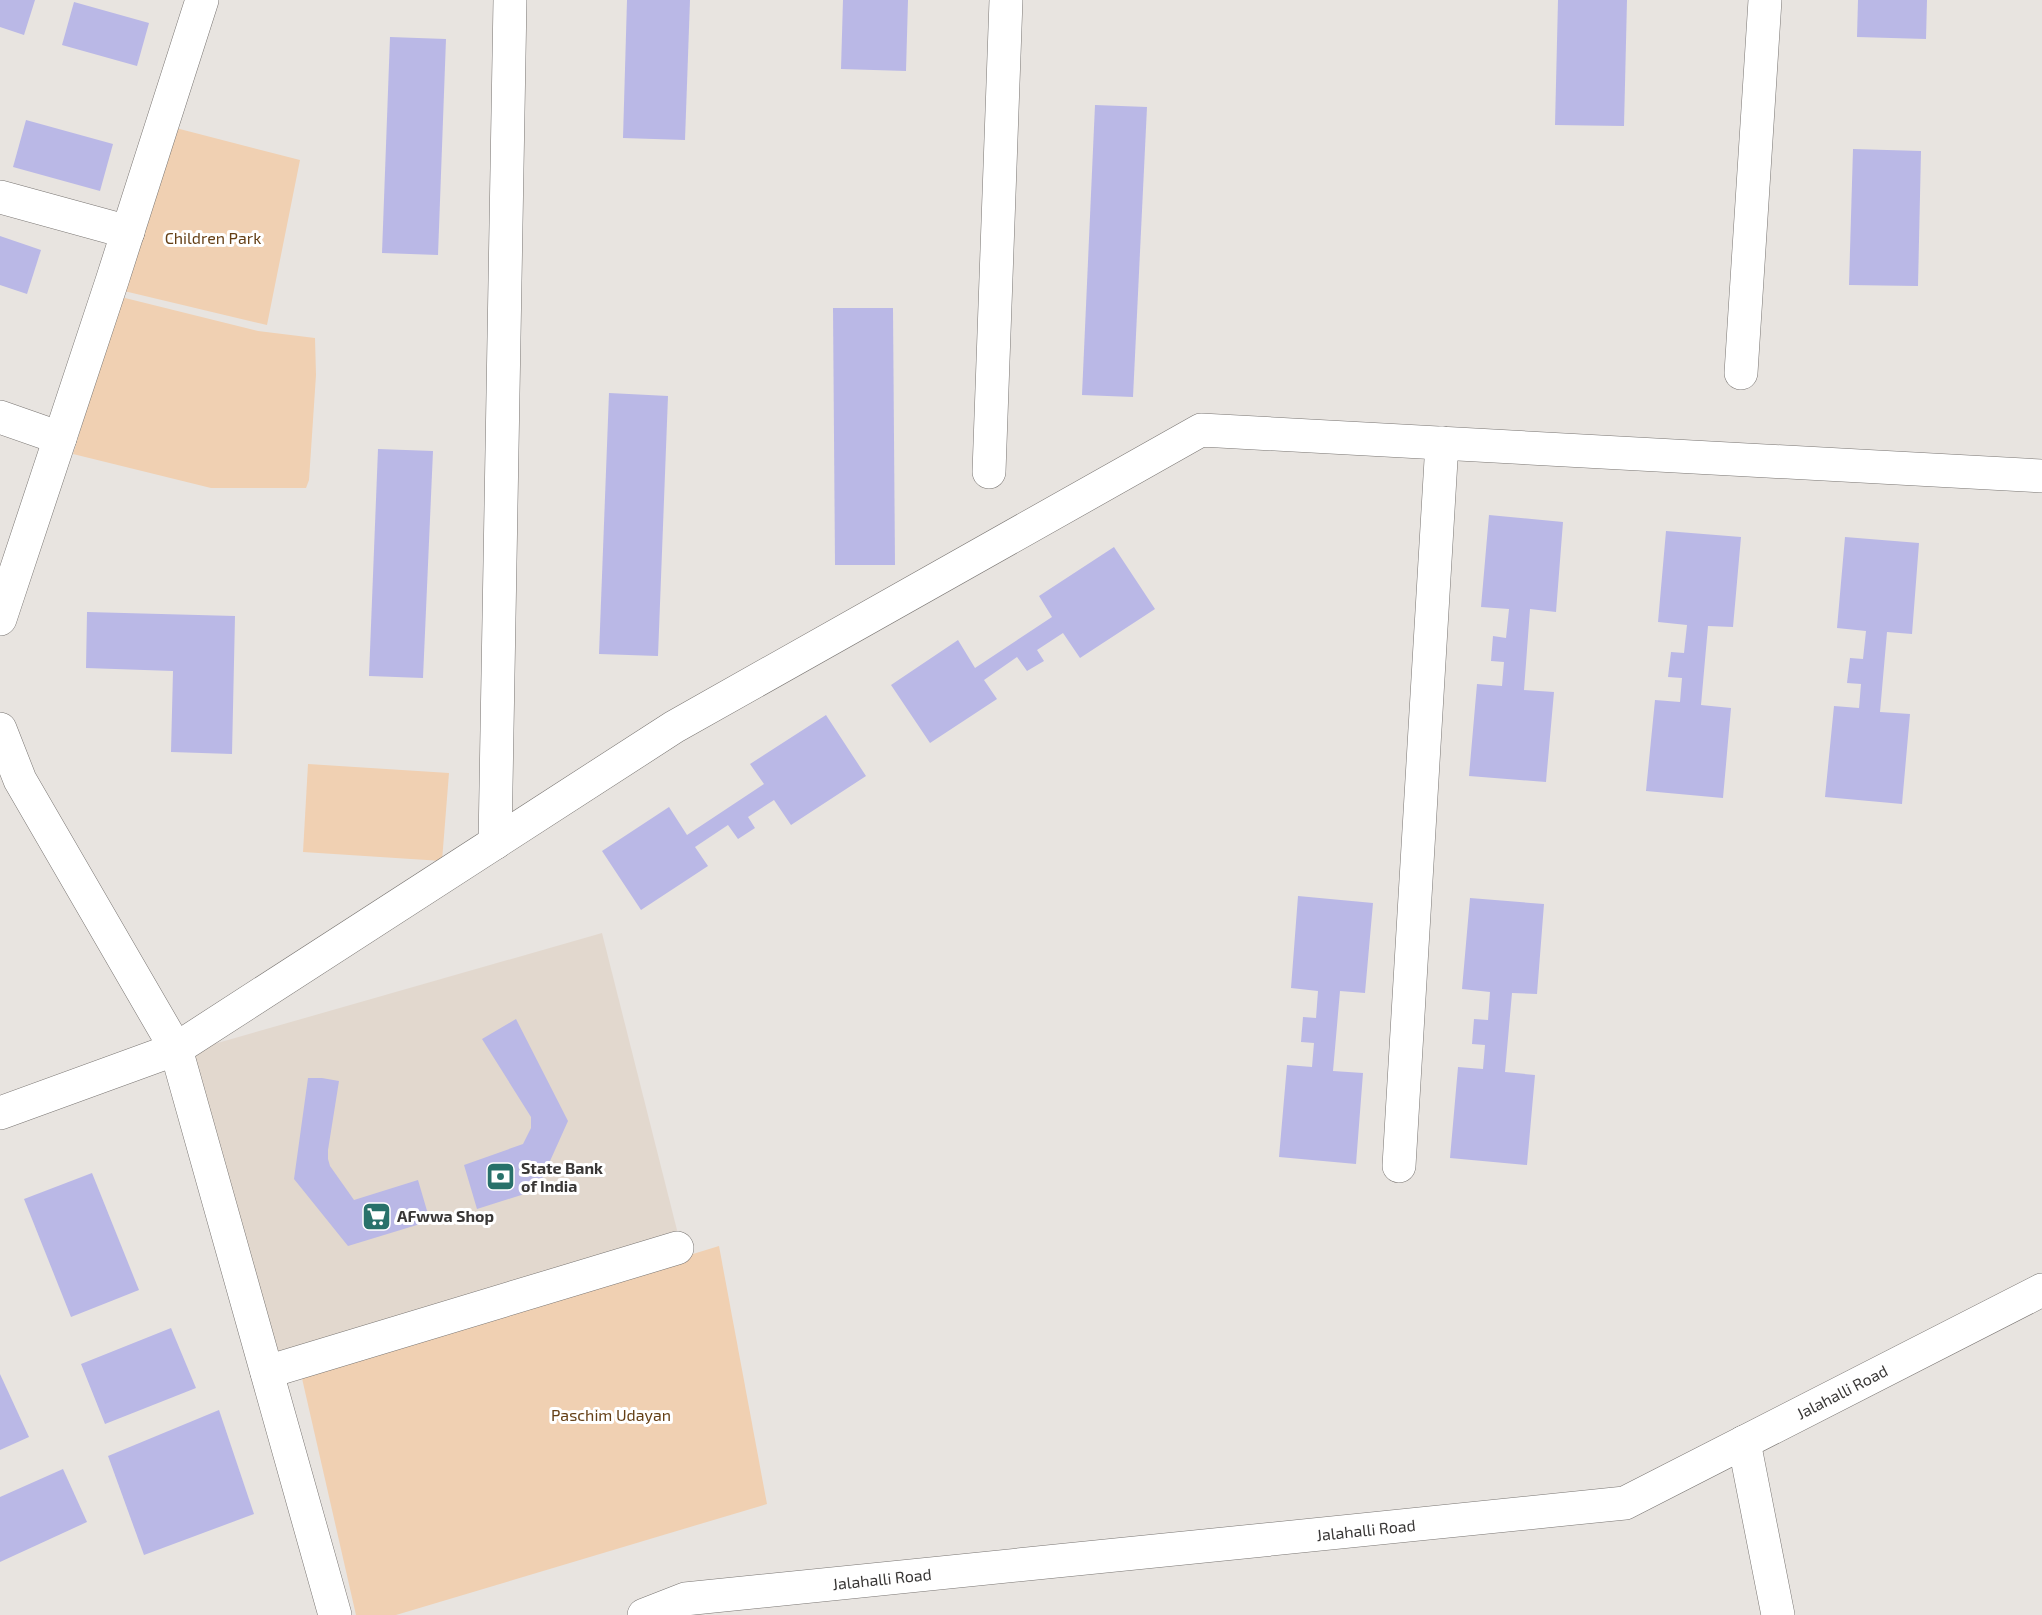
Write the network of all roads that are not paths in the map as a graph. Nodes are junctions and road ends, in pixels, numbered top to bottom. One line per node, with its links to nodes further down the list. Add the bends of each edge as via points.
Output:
1 (202, 0): 6 (main road)
2 (510, 0): 15 (main road)
3 (1006, 0): 11 (main road)
4 (1765, 0): 7 (main road)
5 (0, 197): 6 (main road)
6 (128, 232): 9 (main road)
7 (1741, 373)
8 (0, 417): 9 (main road)
9 (60, 438): 13 (main road)
10 (1442, 443): 12 (main road); 15 (main road, via 1201,429 674,728); 18 (main road)
11 (989, 472)
12 (2042, 476)
13 (0, 619)
14 (0, 729): 16 (main road, via 20,780)
15 (495, 843): 16 (main road)
16 (176, 1049): 17 (main road); 21 (main road)
17 (0, 1113)
18 (1399, 1166)
19 (677, 1248): 21 (main road)
20 (2042, 1290): 22 (main road, Jalahalli Road)
21 (267, 1372): 23 (main road)
22 (1744, 1442): 24 (main road, Jalahalli Road, via 1625,1503 685,1599); 25 (main road)
23 (335, 1615)
24 (644, 1615)
25 (1778, 1615)

